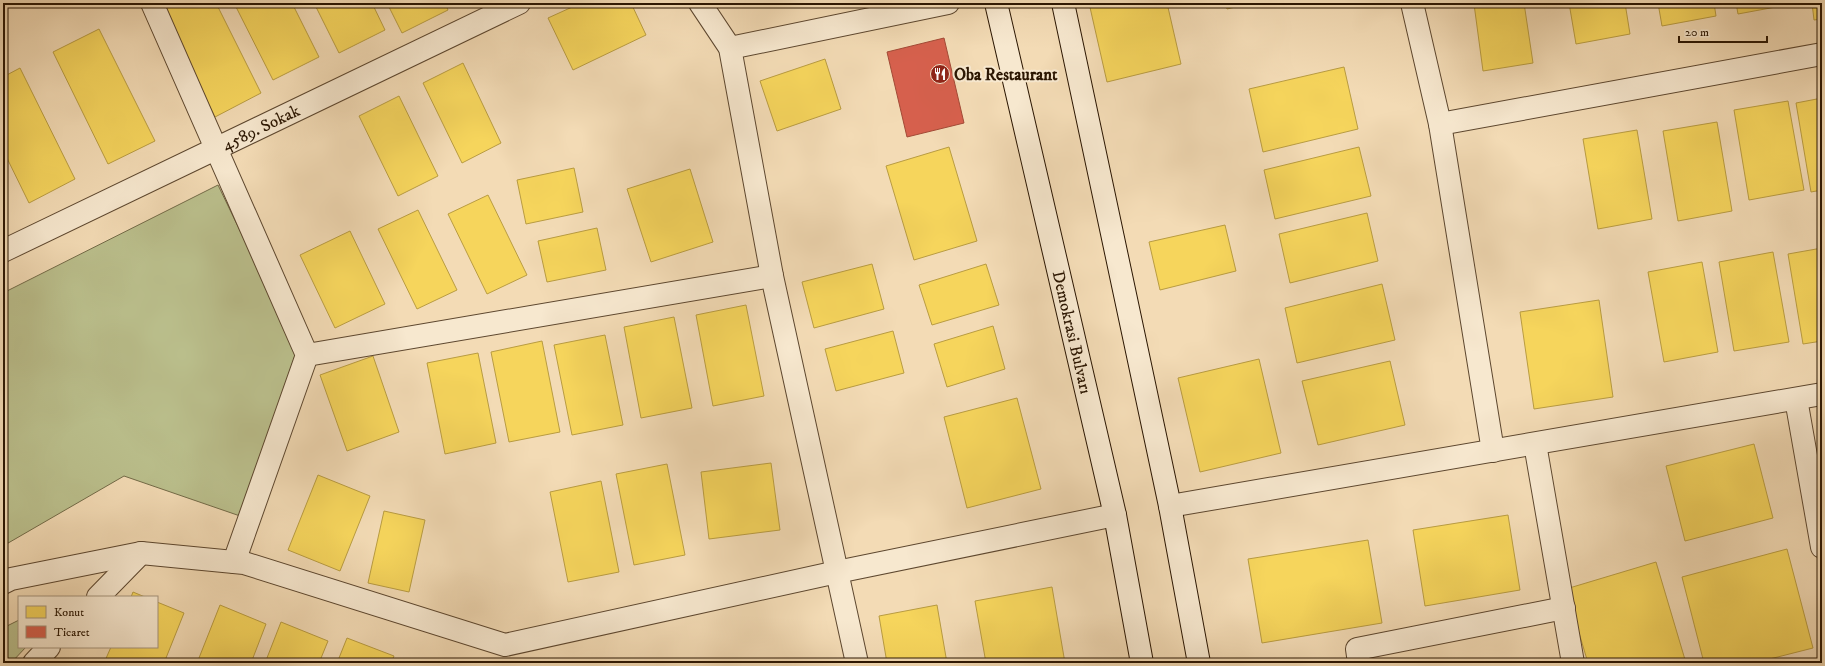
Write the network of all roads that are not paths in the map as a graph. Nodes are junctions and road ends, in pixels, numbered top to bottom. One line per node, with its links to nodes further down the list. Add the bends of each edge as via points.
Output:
1 (152, 3): 11 (street)
2 (519, 3): 11 (street, 4589. Sokak)
3 (700, 3): 8 (street)
4 (948, 3): 8 (street)
5 (996, 3): 20 (street, Demokrasi Bulvarı)
6 (1063, 3): 19 (street)
7 (1412, 3): 10 (street)
8 (730, 48): 13 (street)
9 (1822, 54): 10 (street)
10 (1440, 124): 18 (street)
11 (216, 149): 12 (street, 4589. Sokak); 14 (street)
12 (3, 251)
13 (772, 276): 14 (street); 24 (street)
14 (307, 355): 23 (street)
15 (1822, 394): 16 (street)
16 (1796, 399): 17 (street); 21 (street)
17 (1535, 444): 18 (street); 27 (street)
18 (1493, 451): 19 (street)
19 (1170, 506): 33 (street)
20 (1115, 515): 24 (street); 32 (street, Demokrasi Bulvarı)
21 (1822, 547)
22 (141, 553): 23 (street); 25 (street, via 11,579); 26 (street)
23 (234, 562): 29 (street, via 251,565)
24 (837, 572): 29 (street); 31 (street)
25 (3, 583)
26 (99, 596)
27 (1564, 608): 34 (street, via 1357,649); 35 (street)
28 (48, 648): 30 (street)
29 (506, 654)
30 (34, 663)
31 (857, 663)
32 (1142, 663)
33 (1199, 663)
34 (1359, 663)
35 (1573, 663)

